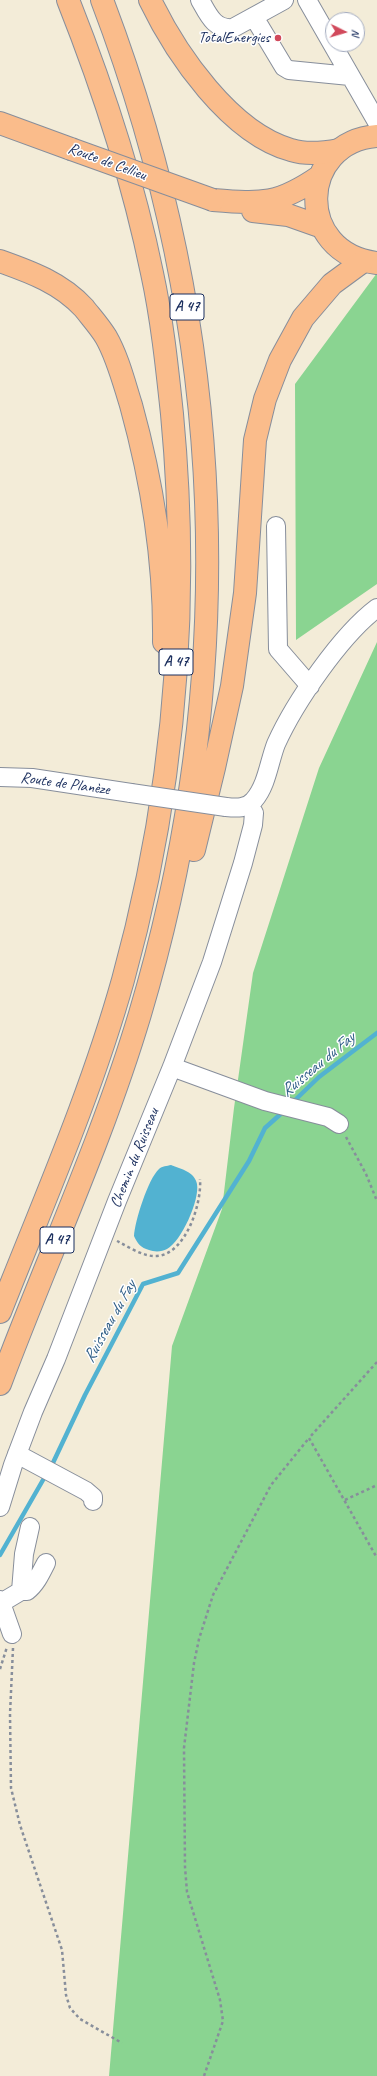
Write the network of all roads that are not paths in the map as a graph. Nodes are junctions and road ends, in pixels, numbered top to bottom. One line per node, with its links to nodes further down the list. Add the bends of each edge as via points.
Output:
1 (68, 0): 21 (main road, A 47, via 109,111 136,208 152,273 168,370 178,481 180,554 180,614)
2 (102, 0): 24 (main road, A 47, via 142,113 166,205 186,302 203,436 208,505 203,676 198,737 186,820)
3 (150, 0): 12 (main road, via 185,61 209,92 239,121 266,140 291,150 315,154)
4 (200, 0): 7 (street, via 214,23 226,29)
5 (284, 0): 7 (street)
6 (307, 0): 8 (street)
7 (254, 17): 8 (street, via 284,67 289,70)
8 (350, 76): 9 (street)
9 (377, 122)
10 (0, 123): 14 (main road, Route de Cellieu, bridge)
11 (377, 136): 12 (main road, via 355,141)
12 (339, 150): 13 (main road, via 329,160)
13 (320, 176): 14 (main road, Route de Cellieu, via 298,191 280,199 256,203); 15 (main road, via 316,204)
14 (213, 200): 15 (main road, Route de Cellieu, via 244,209 288,215)
15 (322, 227): 17 (main road, via 330,241 344,253)
16 (0, 261): 21 (main road, via 30,271 56,284 83,307 106,337 122,376 145,456 158,543 165,617 164,688)
17 (369, 262): 24 (main road, via 332,284 303,318 280,360 265,399 255,440 245,593 232,686 192,860)
18 (276, 526): 20 (street, via 278,649)
19 (377, 608): 20 (street, via 363,619)
20 (310, 686): 23 (street, via 277,744 260,791)
21 (170, 726): 27 (main road, A 47, via 165,781 147,882 122,982 85,1097)
22 (0, 777): 23 (street, Route de Planèze, bridge, via 32,778 226,807)
23 (249, 805): 25 (street, Chemin du Ruisseau, via 254,813 253,825 243,863 212,962)
24 (171, 893): 28 (main road, A 47, via 147,990 114,1096)
25 (172, 1067): 26 (street, via 288,1108 328,1117); 29 (street, Chemin du Ruisseau)
26 (339, 1124)
27 (0, 1312)
28 (0, 1384)
29 (17, 1454): 30 (street, via 86,1491 93,1497); 31 (street, Chemin du Ruisseau)
30 (93, 1501)
31 (0, 1507)
32 (30, 1527): 34 (street, via 24,1554)
33 (46, 1562): 34 (street, via 30,1588)
34 (21, 1591): 35 (street)
35 (1, 1601): 36 (street)
36 (12, 1634)

